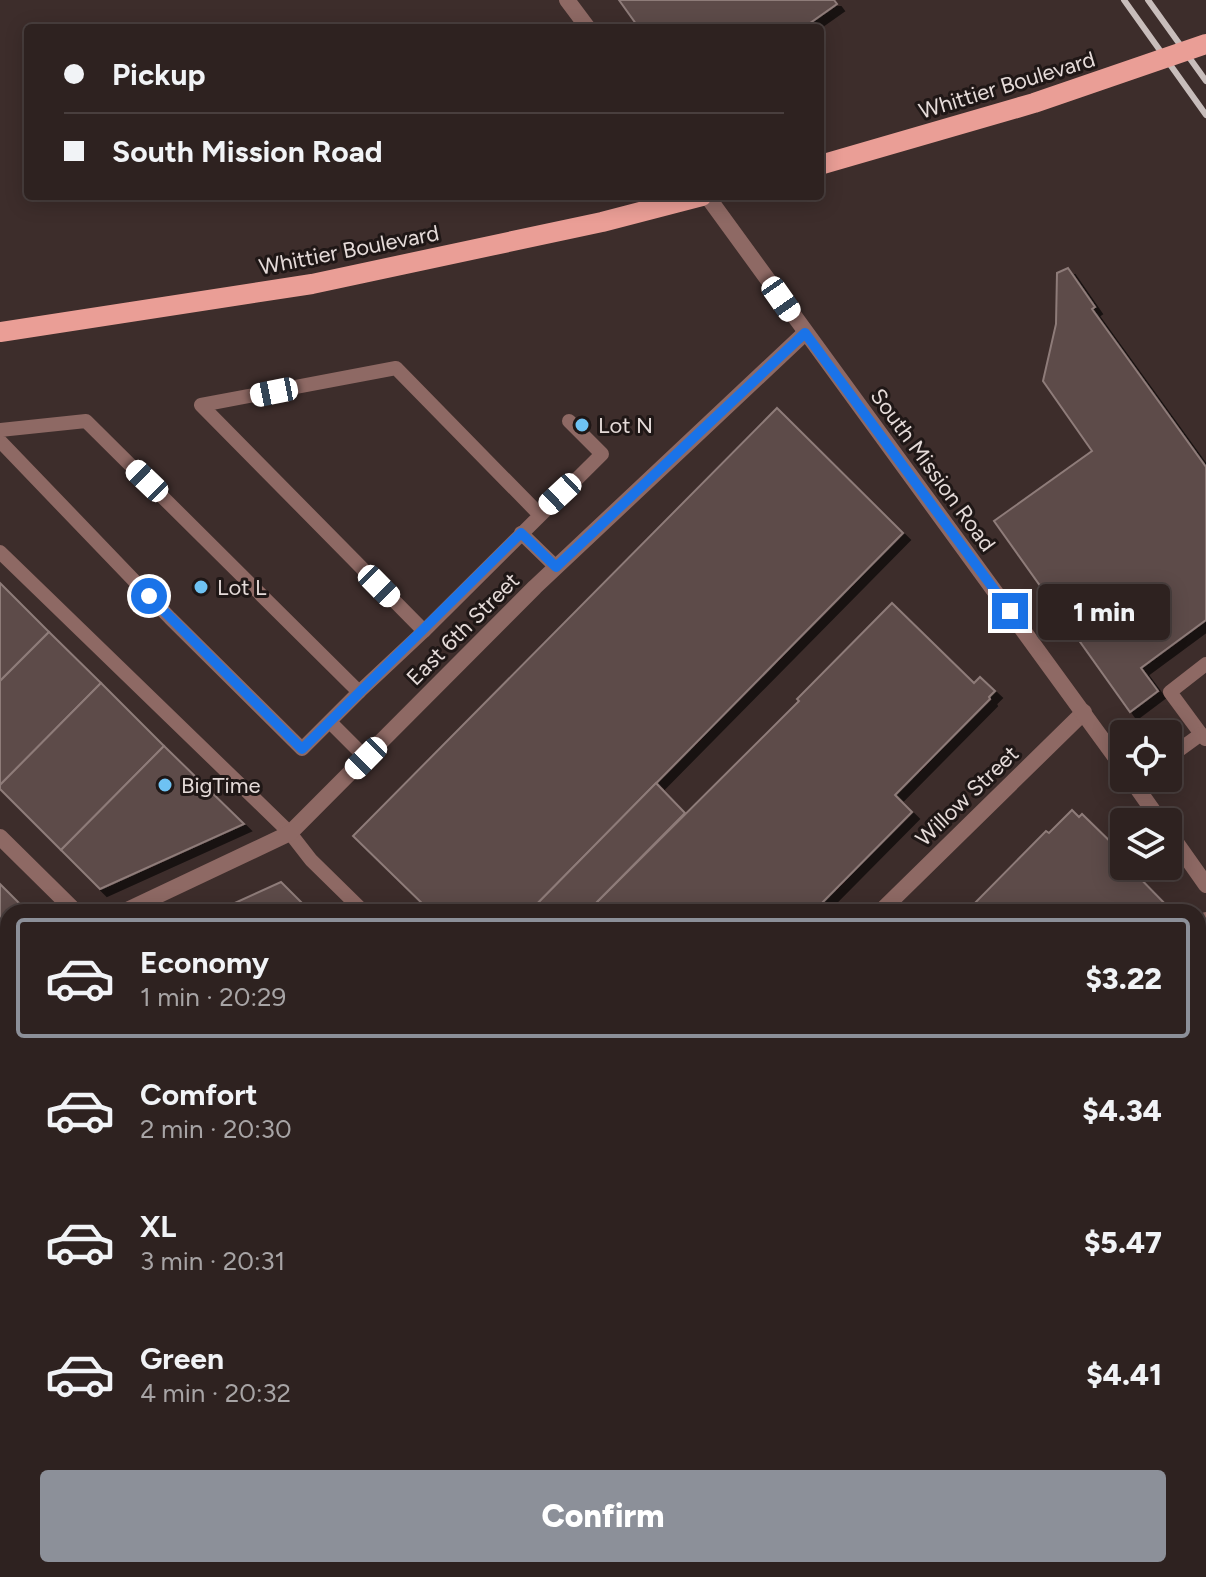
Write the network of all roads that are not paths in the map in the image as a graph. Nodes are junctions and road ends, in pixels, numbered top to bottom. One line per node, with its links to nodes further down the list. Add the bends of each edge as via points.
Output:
1 (567, 0): 2 (street)
2 (585, 24)
3 (1206, 44): 4 (main road, Whittier Boulevard, bridge, via 1034,103)
4 (824, 164)
5 (688, 200): 7 (main road, Whittier Boulevard, via 312,284)
6 (707, 200): 8 (street, South Mission Road)
7 (0, 332)
8 (805, 333): 15 (street, East 6th Street); 19 (street, South Mission Road)
9 (569, 421): 12 (lane, via 602,454)
10 (0, 430): 18 (lane, via 86,421)
11 (0, 441): 20 (lane, via 302,749)
12 (539, 514): 13 (lane); 16 (lane, via 396,368 201,405)
13 (521, 533): 15 (lane); 16 (lane)
14 (0, 552): 25 (lane)
15 (556, 567): 24 (street, East 6th Street)
16 (424, 631): 18 (lane)
17 (1206, 664): 21 (lane, via 1170,692)
18 (359, 692): 20 (lane)
19 (1084, 712): 22 (street, South Mission Road); 32 (street, Willow Street)
20 (330, 722): 24 (lane)
21 (1204, 738): 23 (lane)
22 (1110, 747)
23 (1182, 750)
24 (366, 758): 25 (street, East 6th Street)
25 (290, 833): 30 (street, East 6th Street); 31 (lane)
26 (0, 837): 29 (street)
27 (1182, 851): 28 (street)
28 (1206, 885)
29 (68, 904)
30 (140, 904)
31 (356, 904)
32 (888, 904)

